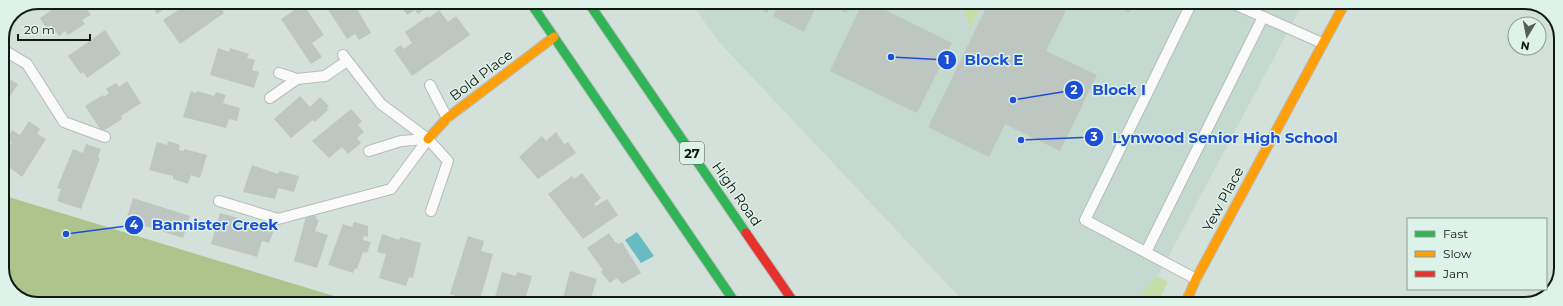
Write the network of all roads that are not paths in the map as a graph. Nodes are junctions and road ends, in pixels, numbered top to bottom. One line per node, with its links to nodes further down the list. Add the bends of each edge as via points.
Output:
1 (535, 9): 7 (main road)
2 (593, 9): 23 (main road, High Road / 27)
3 (1189, 9): 20 (lane, via 1085,220)
4 (1246, 9): 6 (lane)
5 (1342, 9): 8 (main road, Yew Place)
6 (1263, 17): 8 (lane); 20 (lane)
7 (554, 37): 14 (main road, Bold Place); 22 (main road)
8 (1322, 43): 21 (main road, Yew Place)
9 (9, 53): 15 (lane, via 27,64 64,122)
10 (279, 73): 11 (lane)
11 (297, 79): 13 (lane); 16 (lane, via 325,76 345,58 381,104)
12 (430, 85): 14 (lane)
13 (270, 98)
14 (447, 118): 16 (main road, Bold Place)
15 (105, 137)
16 (428, 139): 17 (lane, via 401,141); 18 (lane, via 391,189 278,219); 19 (lane, via 448,161)
17 (369, 151)
18 (219, 201)
19 (431, 211)
20 (1146, 252): 21 (lane)
21 (1196, 279): 24 (main road, Yew Place)
22 (731, 297)
23 (790, 297)
24 (1188, 297)

